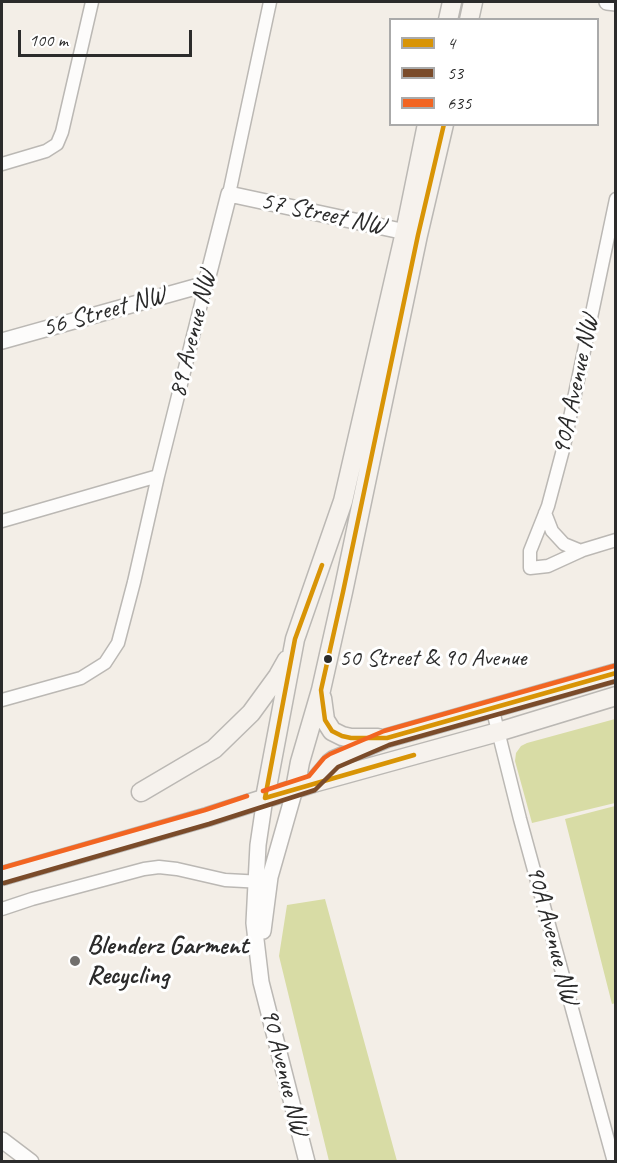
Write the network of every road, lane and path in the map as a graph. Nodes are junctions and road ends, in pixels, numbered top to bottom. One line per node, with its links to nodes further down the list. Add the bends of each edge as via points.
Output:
1 (92, 2): 11 (street, via 57,144)
2 (270, 2): 12 (street, 89 Avenue NW)
3 (452, 2): 7 (main road)
4 (473, 2): 8 (main road)
5 (607, 2): 6 (street)
6 (615, 3)
7 (448, 18)
8 (469, 18)
9 (427, 126): 14 (main road, 90 Avenue NW)
10 (443, 126): 14 (main road, 90 Avenue NW)
11 (2, 164)
12 (229, 194): 14 (street, 57 Street NW); 15 (street, 89 Avenue NW)
13 (615, 199): 18 (street, 90A Avenue NW, via 564,446)
14 (411, 234): 22 (main road, 90 Avenue NW, via 343,501); 24 (main road, 90 Avenue NW, via 344,592)
15 (206, 284): 16 (street, 56 Street NW); 17 (street, 89 Avenue NW)
16 (2, 340)
17 (158, 476): 19 (street); 26 (street, 89 Avenue NW, via 118,643 105,663 81,678)
18 (545, 513): 21 (street, via 552,531 564,544); 21 (street, 90A Avenue NW, via 530,551 530,568 548,566)
19 (2, 521)
20 (615, 540): 21 (street)
21 (581, 551)
22 (294, 648): 32 (main road, via 251,713 214,750); 33 (main road, 90 Avenue NW)
23 (615, 673): 27 (main road)
24 (321, 690): 29 (main road, via 325,720 332,731 351,738); 31 (main road, 90 Avenue NW)
25 (615, 696): 28 (main road)
26 (2, 700)
27 (492, 707): 28 (street, 90A Avenue NW); 29 (main road)
28 (498, 732): 30 (main road); 40 (street, 90A Avenue NW)
29 (387, 738): 30 (main road, via 334,760)
30 (313, 783): 31 (main road)
31 (295, 789): 33 (main road); 35 (street, 90 Avenue NW)
32 (141, 792)
33 (265, 798): 34 (main road); 35 (street, 90 Avenue NW, via 258,845)
34 (2, 876)
35 (262, 882): 36 (street, via 225,880 159,867); 39 (street, 90 Avenue NW, via 261,982)
36 (2, 909)
37 (2, 1140): 38 (street)
38 (31, 1161)
39 (307, 1161)
40 (614, 1161)

